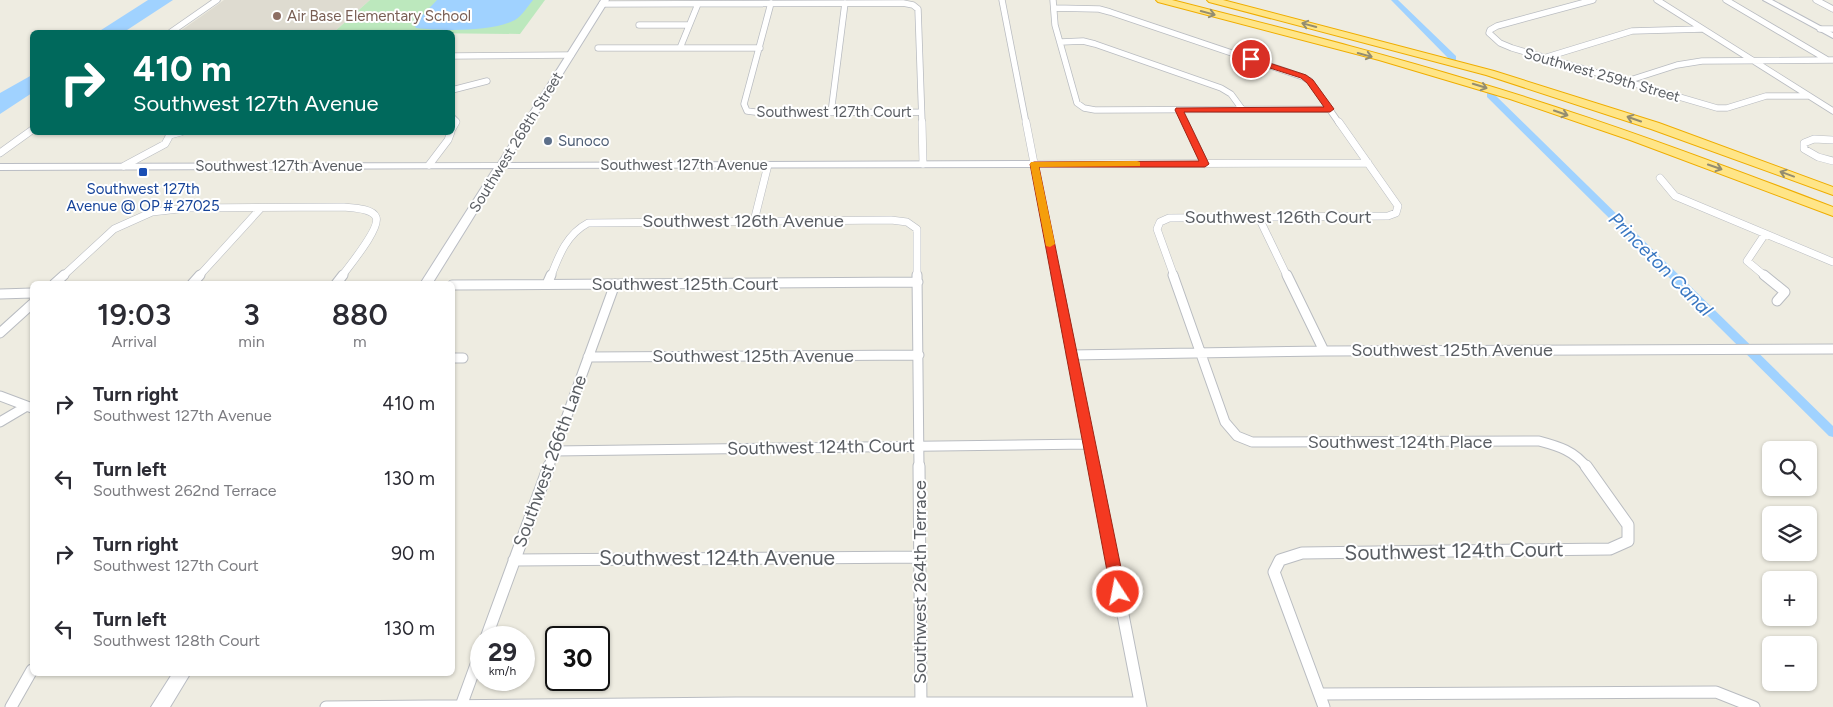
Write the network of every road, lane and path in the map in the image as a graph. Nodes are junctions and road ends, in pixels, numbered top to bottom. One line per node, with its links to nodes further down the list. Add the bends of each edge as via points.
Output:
1 (217, 0): 22 (street)
2 (1002, 0): 52 (street)
3 (1053, 0): 15 (street)
4 (1161, 0): 62 (highway, one-way to 62, via 1515,97)
5 (1212, 0): 60 (highway, one-way to 5, via 1654,126 1490,74)
6 (1593, 0): 30 (street, Southwest 259th Street, via 1490,30 1490,36 1500,43)
7 (1657, 0): 19 (street)
8 (1726, 0): 32 (street)
9 (1767, 0): 20 (main road)
10 (1816, 0): 16 (street)
11 (604, 2): 13 (street); 28 (main road, Southwest 268th Street)
12 (845, 3): 14 (street); 41 (street, via 913,5 918,9); 43 (street)
13 (698, 4): 14 (street); 18 (street)
14 (771, 4): 27 (street)
15 (1054, 8): 24 (street); 39 (street, via 1110,12 1303,77 1310,81)
16 (1833, 9)
17 (639, 25): 18 (street)
18 (689, 25): 26 (street)
19 (1702, 29): 30 (street, via 1632,31); 31 (street)
20 (1820, 29): 21 (street); 23 (main road)
21 (1833, 29)
22 (174, 30)
23 (1833, 36)
24 (1061, 42): 38 (street, via 1096,44 1221,88 1231,94); 40 (street, via 1077,103 1084,108)
25 (598, 48): 26 (street)
26 (680, 48): 27 (street)
27 (760, 48): 43 (street, Southwest 127th Court, via 744,104 747,111)
28 (571, 55): 29 (street); 55 (main road, Southwest 268th Street)
29 (455, 56)
30 (1546, 57): 34 (street, Southwest 259th Street)
31 (1752, 60): 32 (street); 34 (street, via 1688,62); 36 (street)
32 (1831, 61)
33 (486, 81): 35 (street)
34 (1627, 81): 37 (street, Southwest 259th Street)
35 (455, 89)
36 (1808, 96): 37 (street, via 1766,96); 42 (street)
37 (1717, 108)
38 (1242, 109): 39 (street); 40 (street)
39 (1330, 109): 50 (street)
40 (1179, 110): 53 (street)
41 (921, 112): 43 (street, Southwest 127th Court); 51 (street)
42 (1833, 112)
43 (831, 113)
44 (30, 131): 48 (street)
45 (168, 135): 57 (street, via 165,144)
46 (450, 135): 54 (street)
47 (1833, 140): 49 (street, via 1814,139 1804,143 1804,149)
48 (0, 153)
49 (1833, 161)
50 (1368, 163): 53 (street, Southwest 127th Avenue); 63 (street, Southwest 126th Court, via 1398,206 1396,214)
51 (922, 164): 52 (main road, Southwest 127th Avenue); 56 (main road, Southwest 127th Avenue)
52 (1034, 164): 53 (street, Southwest 127th Avenue); 85 (street)
53 (1205, 164)
54 (429, 165): 55 (main road, Southwest 127th Avenue); 57 (main road, Southwest 127th Avenue)
55 (501, 165): 56 (main road, Southwest 127th Avenue); 71 (main road, Southwest 268th Street)
56 (768, 165): 64 (street)
57 (124, 166): 58 (main road, Southwest 127th Avenue)
58 (0, 167)
59 (1660, 178): 66 (street, via 1675,196)
60 (1833, 191)
61 (261, 208): 68 (street, via 175,209 141,216 114,229); 69 (street); 70 (street, via 354,208 375,215 376,228)
62 (1833, 212)
63 (1259, 218): 82 (street); 83 (street, Southwest 126th Court, via 1169,218 1160,222 1156,229)
64 (754, 221): 65 (street, Southwest 126th Avenue); 73 (street, Southwest 126th Avenue, via 598,222 581,226 572,234)
65 (907, 222): 72 (street, Southwest 264th Terrace, via 917,229)
66 (1765, 234): 67 (street); 78 (street, via 1747,261 1785,292)
67 (1833, 262)
68 (57, 281)
69 (195, 281)
70 (338, 281)
71 (428, 281)
72 (918, 282): 74 (street, Southwest 125th Court); 84 (street, Southwest 264th Terrace)
73 (547, 284): 74 (street, Southwest 125th Court); 75 (street, Southwest 125th Court)
74 (615, 284): 86 (street, Southwest 266th Lane)
75 (455, 285)
76 (30, 293): 77 (street)
77 (0, 294)
78 (1777, 301)
79 (30, 306): 80 (street)
80 (0, 333)
81 (1833, 349): 82 (street, Southwest 125th Avenue)
82 (1324, 351): 83 (street, Southwest 125th Avenue)
83 (1199, 353): 85 (street, Southwest 125th Avenue); 95 (street, Southwest 124th Place, via 1225,422 1237,436 1252,442 1539,441 1563,448 1581,460 1628,525)
84 (919, 355): 86 (street, Southwest 125th Avenue); 93 (street, Southwest 264th Terrace)
85 (1071, 355): 92 (street)
86 (588, 357): 94 (street, Southwest 266th Lane)
87 (455, 358): 88 (street)
88 (463, 358)
89 (0, 396): 90 (street)
90 (30, 407): 91 (street)
91 (0, 422)
92 (1089, 444): 93 (street, Southwest 124th Court); 107 (street)
93 (919, 445): 94 (street, Southwest 124th Court); 96 (street, Southwest 264th Terrace)
94 (554, 451): 97 (street, Southwest 266th Lane)
95 (1628, 541): 98 (street, Southwest 124th Court, via 1610,549 1302,553)
96 (920, 557): 97 (street, Southwest 124th Avenue); 106 (street, Southwest 264th Terrace)
97 (514, 560): 99 (street, Southwest 266th Lane)
98 (1280, 560): 103 (street, via 1274,572)
99 (490, 626)
100 (30, 674): 110 (street)
101 (179, 676): 111 (main road)
102 (470, 681): 108 (street)
103 (1320, 694): 104 (street, via 1716,692); 114 (street)
104 (1749, 704)
105 (736, 705): 106 (street); 109 (street)
106 (921, 705): 107 (street)
107 (1141, 705)
108 (461, 706): 109 (street); 113 (street)
109 (557, 706)
110 (11, 707)
111 (160, 707)
112 (326, 707): 113 (street)
113 (366, 707)
114 (1324, 707)

